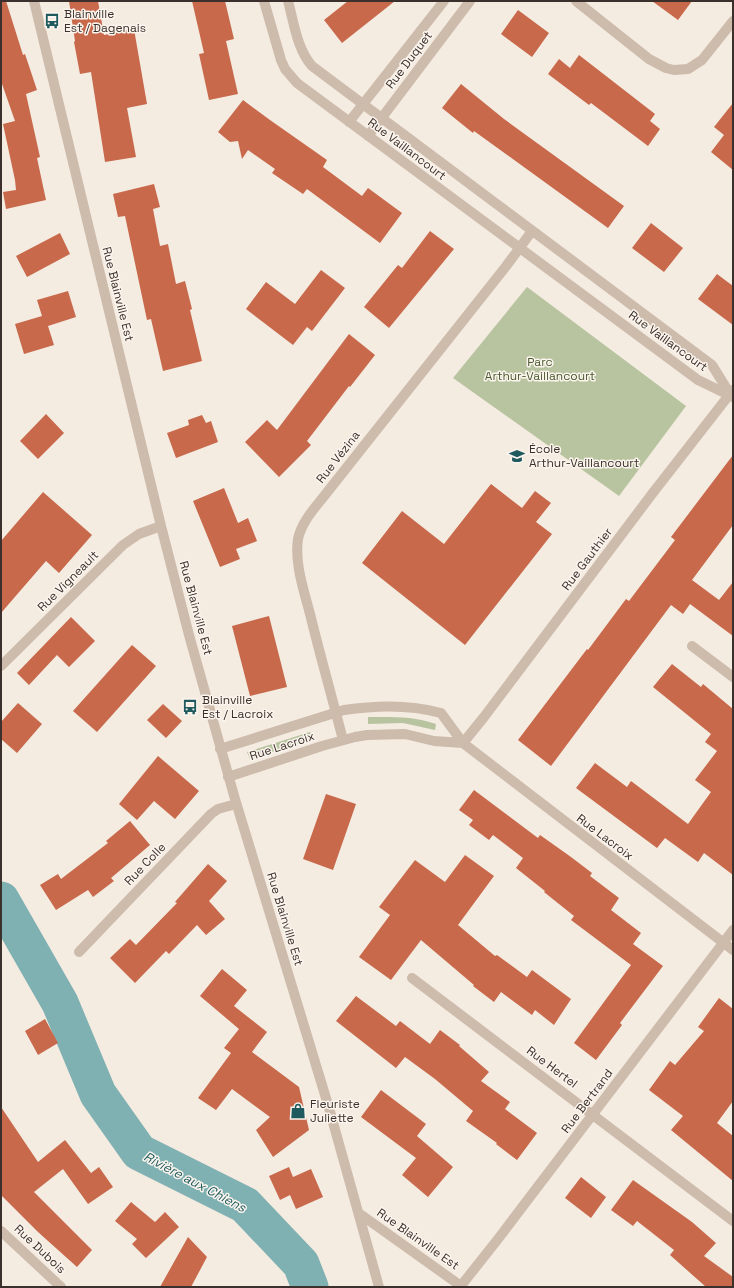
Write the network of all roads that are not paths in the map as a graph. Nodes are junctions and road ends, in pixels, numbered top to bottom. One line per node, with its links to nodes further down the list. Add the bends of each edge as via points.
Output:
1 (34, 1): 15 (street, Rue Blainville Est)
2 (264, 1): 10 (street, Rue Vaillancourt, via 277,49 288,73 303,88)
3 (288, 1): 8 (street, Rue Vaillancourt, via 299,41 308,61 317,71)
4 (444, 1): 8 (street, Rue Duquet)
5 (470, 1): 9 (street, Rue Duquet)
6 (576, 1): 7 (street, via 653,62 674,70 688,69 702,60)
7 (733, 21)
8 (364, 105): 9 (street, Rue Vaillancourt); 10 (street, Rue Duquet)
9 (381, 118): 11 (street, Rue Duquet); 12 (street, Rue Vaillancourt)
10 (349, 122): 11 (street, Rue Vaillancourt)
11 (368, 136): 13 (street, Rue Vaillancourt)
12 (532, 231): 13 (street, Rue Vézina); 14 (street, Rue Vaillancourt, via 712,365)
13 (519, 248): 14 (street, Rue Vaillancourt, via 698,380); 19 (street, Rue Vézina, via 308,517 298,538 301,580)
14 (732, 394): 21 (street, Rue Gauthier, via 652,494)
15 (161, 526): 17 (street, Rue Vigneault, via 139,534 124,545); 22 (street, Rue Blainville Est)
16 (692, 646): 18 (street)
17 (1, 666)
18 (733, 677)
19 (336, 712): 20 (street, Rue Vézina); 21 (street, Rue Lacroix, via 378,706 405,706 441,713); 22 (street, Rue Lacroix)
20 (343, 740): 21 (street, Rue Lacroix, via 367,735 405,734); 23 (street, Rue Lacroix)
21 (463, 744): 26 (street, Rue Lacroix)
22 (220, 749): 23 (street, Rue Blainville Est)
23 (228, 777): 24 (street, Rue Blainville Est)
24 (236, 804): 28 (street, Rue Colle, via 211,814); 31 (street, Rue Blainville Est)
25 (733, 930): 26 (street, Rue Bertrand)
26 (723, 943): 27 (street, Rue Lacroix); 30 (street, Rue Bertrand)
27 (733, 950)
28 (79, 952)
29 (412, 978): 30 (street, Rue Hertel)
30 (593, 1114): 32 (street, Rue Hertel); 34 (street, Rue Bertrand)
31 (360, 1214): 34 (street, Rue Blainville Est); 36 (street, Rue Blainville Est)
32 (733, 1221)
33 (1, 1231): 35 (street, Rue Dubois)
34 (461, 1286)
35 (60, 1287)
36 (379, 1287)

